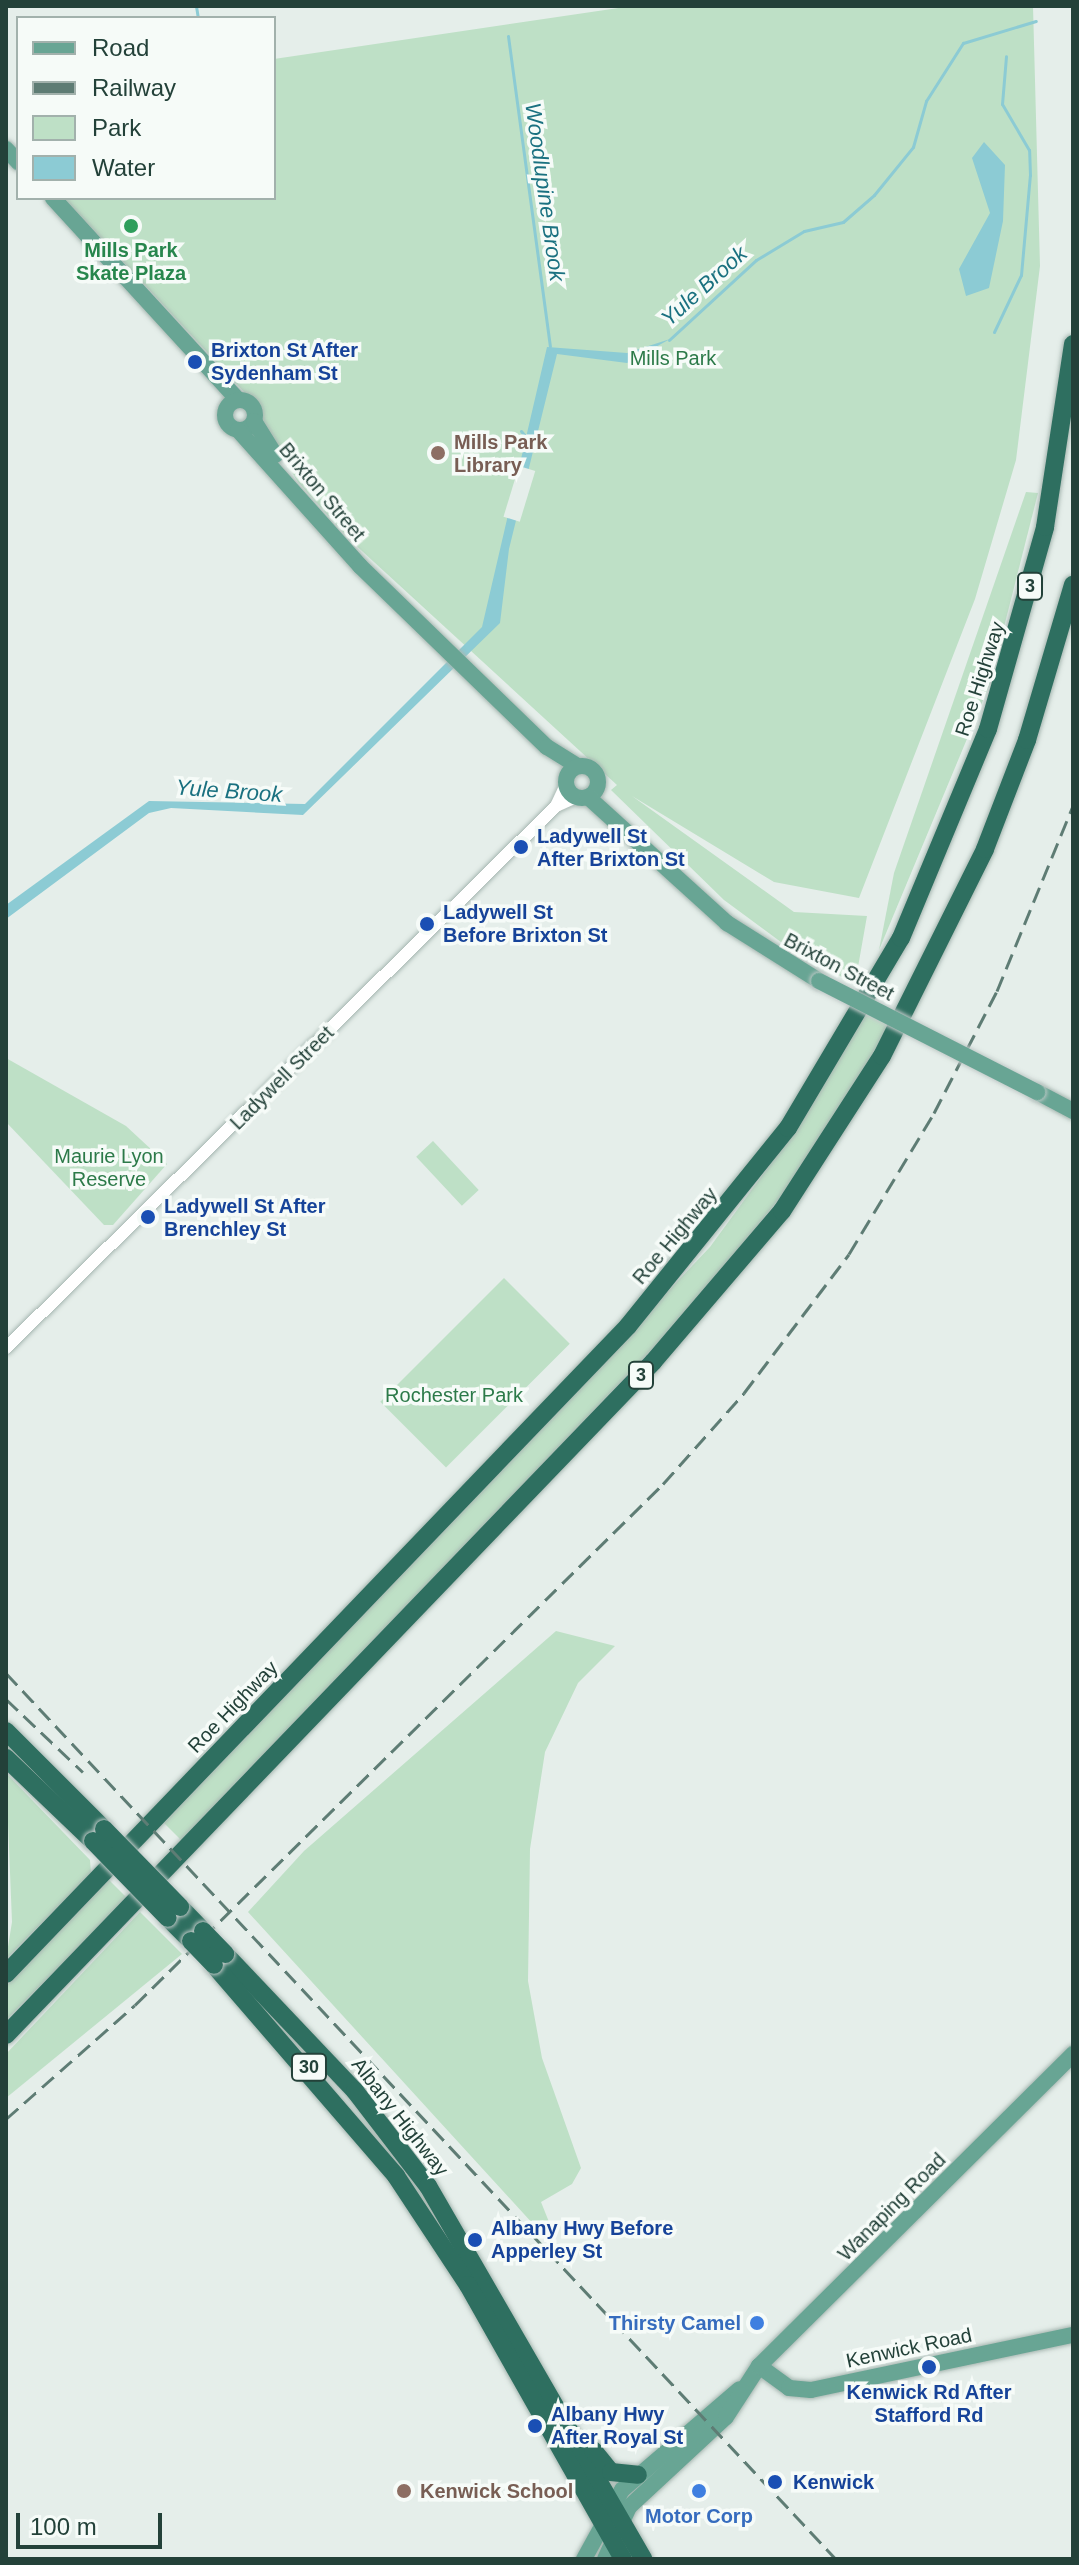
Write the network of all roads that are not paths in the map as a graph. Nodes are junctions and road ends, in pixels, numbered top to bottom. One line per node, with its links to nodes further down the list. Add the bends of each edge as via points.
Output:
1 (55, 200): 3 (main road, Brixton Street)
2 (1073, 344): 19 (highway, Roe Highway / 3, via 1045,527 988,729 901,938 788,1128 628,1326)
3 (214, 375): 4 (main road, Brixton Street); 5 (main road, Brixton Street)
4 (238, 400): 5 (main road); 6 (main road, Brixton Street, via 251,405)
5 (225, 413): 7 (main road, Brixton Street)
6 (254, 421): 7 (main road); 8 (main road, Brixton Street, via 302,493)
7 (238, 430): 8 (main road, Brixton Street)
8 (378, 579): 10 (main road, Brixton Street)
9 (1073, 585): 20 (highway, 3, via 1027,740 985,849 882,1056 782,1211 653,1362)
10 (547, 747): 11 (main road, Brixton Street); 12 (main road, Brixton Street)
11 (578, 766): 12 (main road); 12 (main road, Brixton Street, via 593,770)
12 (579, 789): 13 (main road, Brixton Street, bridge, via 616,816 727,923 819,981); 14 (street, Ladywell Street)
13 (1073, 1111)
14 (6, 1348)
15 (6, 1731): 17 (highway, Albany Highway / 30)
16 (6, 1758): 17 (highway, Albany Highway / 30)
17 (99, 1835): 18 (highway, Albany Highway / 30, bridge)
18 (220, 1960): 26 (highway, Albany Highway, via 402,2149); 32 (highway, Albany Highway / 30, via 396,2176)
19 (6, 1974)
20 (6, 2035)
21 (1073, 2054): 24 (main road, Wanaping Road)
22 (1073, 2326): 24 (main road, Kenwick Road, via 805,2380)
23 (1073, 2335): 24 (main road, Kenwick Road, via 811,2390 789,2388)
24 (764, 2362): 25 (main road, Wanaping Road)
25 (740, 2389): 27 (main road, Wanaping Road); 29 (main road, Wanaping Road, via 734,2407)
26 (560, 2413): 30 (highway, via 575,2421 607,2469); 31 (highway, Albany Highway)
27 (684, 2433): 28 (main road, Wanaping Road); 29 (main road)
28 (662, 2453): 29 (main road); 30 (main road, Wanaping Road)
29 (687, 2455): 33 (main road, Wanaping Road)
30 (638, 2475): 31 (main road, Wanaping Road)
31 (612, 2503): 32 (main road, Wanaping Road); 33 (highway, Albany Highway)
32 (601, 2520): 34 (highway, Albany Highway); 35 (main road, Wanaping Road)
33 (622, 2520): 34 (main road, Wanaping Road); 38 (highway, Albany Highway)
34 (612, 2540): 36 (main road, Wanaping Road); 37 (highway, Albany Highway)
35 (584, 2559)
36 (605, 2559)
37 (623, 2559)
38 (643, 2559)

